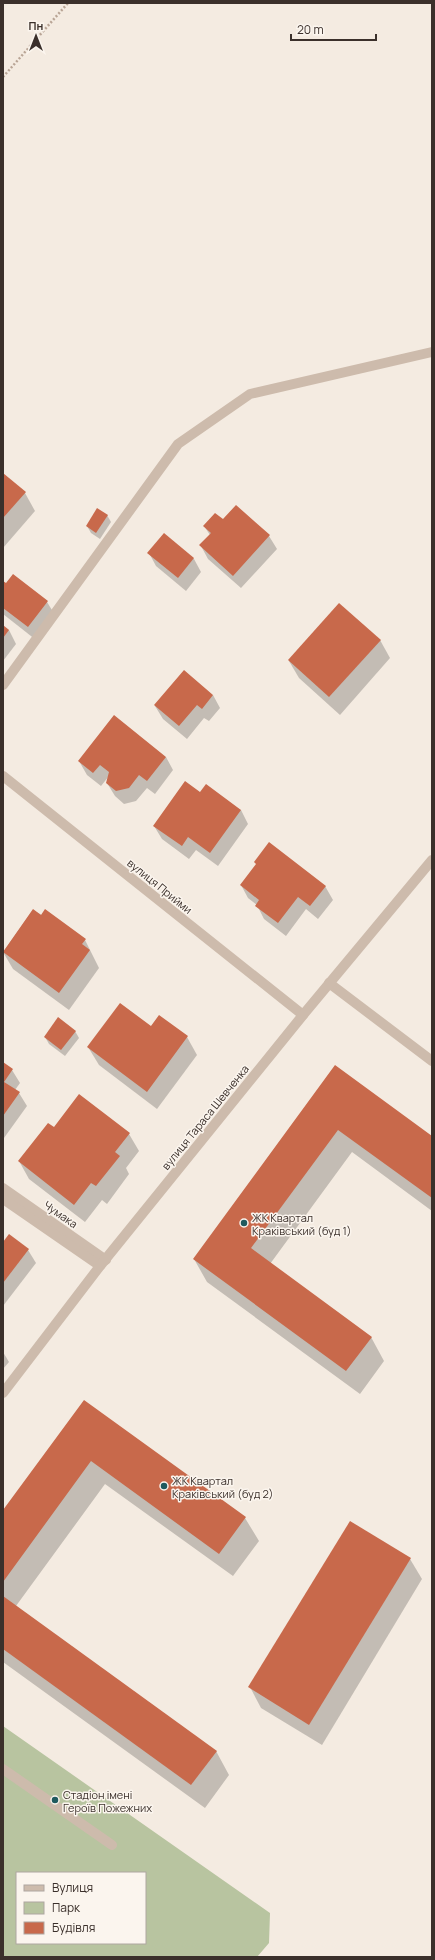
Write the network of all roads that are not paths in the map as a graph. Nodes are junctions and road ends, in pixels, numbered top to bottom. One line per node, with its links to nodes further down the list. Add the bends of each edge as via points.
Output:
1 (432, 352): 2 (street, via 250,394 178,444)
2 (3, 685)
3 (3, 776): 6 (street, вулиця Прийми)
4 (430, 866): 5 (street, вулиця Тараса Шевченка)
5 (329, 983): 6 (street, вулиця Тараса Шевченка); 7 (street)
6 (303, 1015): 10 (street, вулиця Тараса Шевченка)
7 (432, 1061)
8 (3, 1188): 10 (street, Чумака)
9 (3, 1199): 10 (street)
10 (103, 1263): 11 (street, вулиця Тараса Шевченка)
11 (3, 1393)
12 (3, 1769): 13 (street)
13 (112, 1845)

